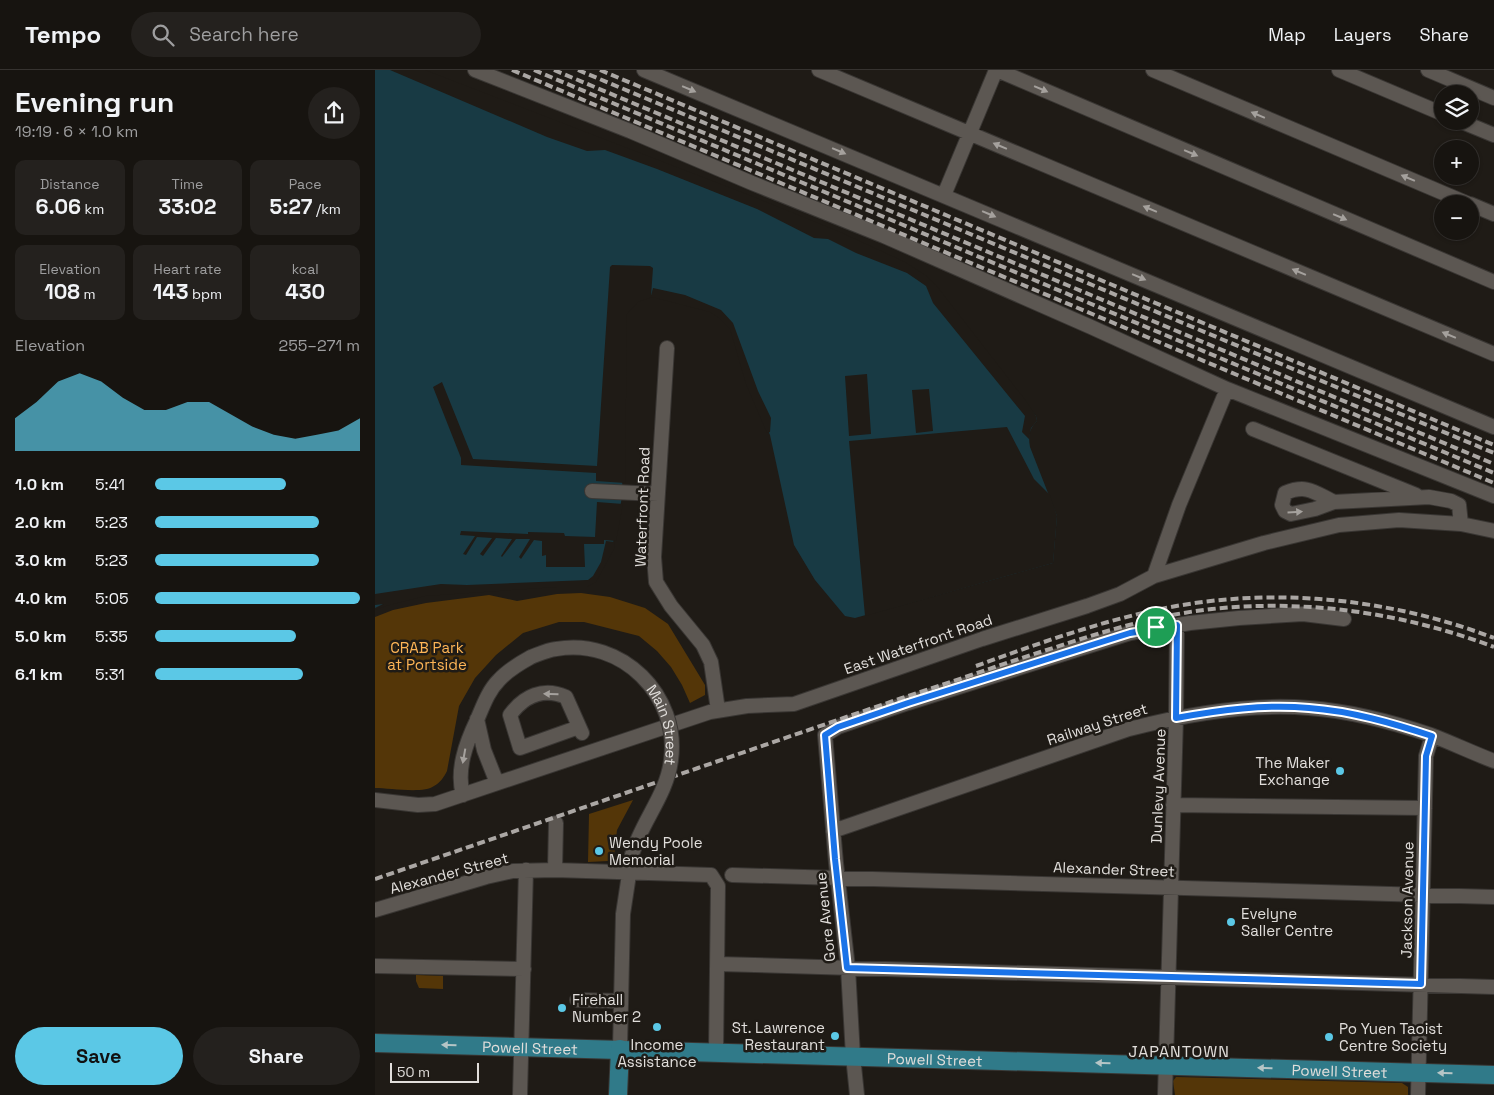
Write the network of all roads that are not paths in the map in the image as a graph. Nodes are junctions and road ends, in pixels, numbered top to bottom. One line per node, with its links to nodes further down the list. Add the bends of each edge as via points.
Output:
1 (475, 70): 20 (street, via 884,236)
2 (644, 70): 13 (street, one-way to 13)
3 (819, 70): 11 (street)
4 (996, 70): 11 (street); 17 (street, one-way to 17)
5 (1153, 70): 14 (street, one-way to 5)
6 (1339, 70): 9 (street)
7 (1428, 70): 8 (street)
8 (1494, 98)
9 (1434, 110)
10 (1479, 129): 12 (street)
11 (969, 132): 13 (street); 19 (street, one-way to 11)
12 (1494, 136)
13 (944, 195): 21 (street, one-way to 21)
14 (1449, 195)
15 (1479, 208): 16 (street)
16 (1494, 214)
17 (1494, 282)
18 (667, 348): 24 (street, Waterfront Road)
19 (1494, 354)
20 (1227, 389): 25 (street); 30 (street, via 1179,505)
21 (1494, 427)
22 (1253, 429): 26 (street)
23 (592, 491): 24 (street)
24 (658, 494): 33 (street, Waterfront Road, via 654,557 656,582 711,662)
25 (1494, 496)
26 (1421, 498): 27 (street); 28 (street, via 1459,505)
27 (1334, 502)
28 (1461, 524): 29 (street, East Waterfront Road); 30 (street, East Waterfront Road, via 1399,520 1339,526 1264,543)
29 (1494, 531)
30 (1154, 576): 33 (street, East Waterfront Road, via 1120,594 1087,606 794,704)
31 (1344, 618): 32 (street, via 1303,614)
32 (1177, 625): 34 (street, Dunlevy Avenue); 45 (street, Gore Avenue, via 1121,636 838,727 825,735)
33 (717, 710): 39 (street, East Waterfront Road)
34 (1176, 718): 37 (street, Railway Street, via 1245,708 1308,708 1347,713); 42 (street, Dunlevy Avenue); 45 (street, Railway Street, via 1129,728)
35 (477, 720): 39 (street); 40 (street, Main Street, one-way to 40, via 463,760); 48 (street, Main Street, bridge, via 488,696 506,673 531,657 557,649 592,649 622,660 637,671 661,702 668,719 672,750 663,788 641,830)
36 (580, 730): 36 (street, one-way to 36, via 566,697 555,692 529,697 510,715 520,748)
37 (1432, 736): 38 (street, Railway Street); 43 (street, Jackson Avenue, via 1426,756)
38 (1494, 761)
39 (497, 783): 40 (street, East Waterfront Road)
40 (463, 795): 41 (street, East Waterfront Road, via 435,804)
41 (375, 800)
42 (1173, 805): 43 (street); 51 (street, Dunlevy Avenue)
43 (1425, 808): 52 (street, Jackson Avenue)
44 (556, 823): 47 (street)
45 (833, 831): 50 (street, Gore Avenue)
46 (526, 870): 47 (street, Alexander Street); 54 (street, Alexander Street, via 501,873); 57 (street)
47 (555, 870): 48 (street, Alexander Street)
48 (629, 873): 55 (street, Alexander Street, via 711,875 719,886); 63 (street, Main Street, via 623,914)
49 (733, 875): 50 (street, Alexander Street)
50 (837, 877): 51 (street, Alexander Street); 58 (street, Gore Avenue)
51 (1171, 887): 52 (street, Alexander Street); 59 (street, Dunlevy Avenue)
52 (1423, 895): 53 (street, Alexander Street); 60 (street, Jackson Avenue)
53 (1494, 897)
54 (375, 910)
55 (718, 964): 58 (street); 67 (street)
56 (375, 966): 57 (street)
57 (524, 968): 65 (street)
58 (847, 968): 59 (street); 68 (street, Gore Avenue)
59 (1169, 978): 60 (street); 69 (street, Dunlevy Avenue)
60 (1421, 984): 61 (street); 70 (street, Jackson Avenue)
61 (1494, 987)
62 (577, 1000): 63 (street)
63 (621, 1001): 66 (street, Main Street)
64 (375, 1043): 65 (main road, Powell Street, one-way to 64)
65 (521, 1047): 66 (main road, Powell Street); 72 (street)
66 (620, 1049): 67 (main road, Powell Street); 73 (main road, Main Street)
67 (716, 1052): 68 (main road, Powell Street)
68 (853, 1056): 69 (main road, Powell Street, one-way to 68); 74 (street, Gore Avenue)
69 (1166, 1065): 70 (main road, Powell Street, one-way to 69); 75 (street, Dunlevy Avenue)
70 (1418, 1072): 71 (main road, Powell Street, one-way to 70); 76 (street, Jackson Avenue)
71 (1494, 1075)
72 (520, 1095)
73 (618, 1095)
74 (857, 1095)
75 (1165, 1095)
76 (1418, 1095)

